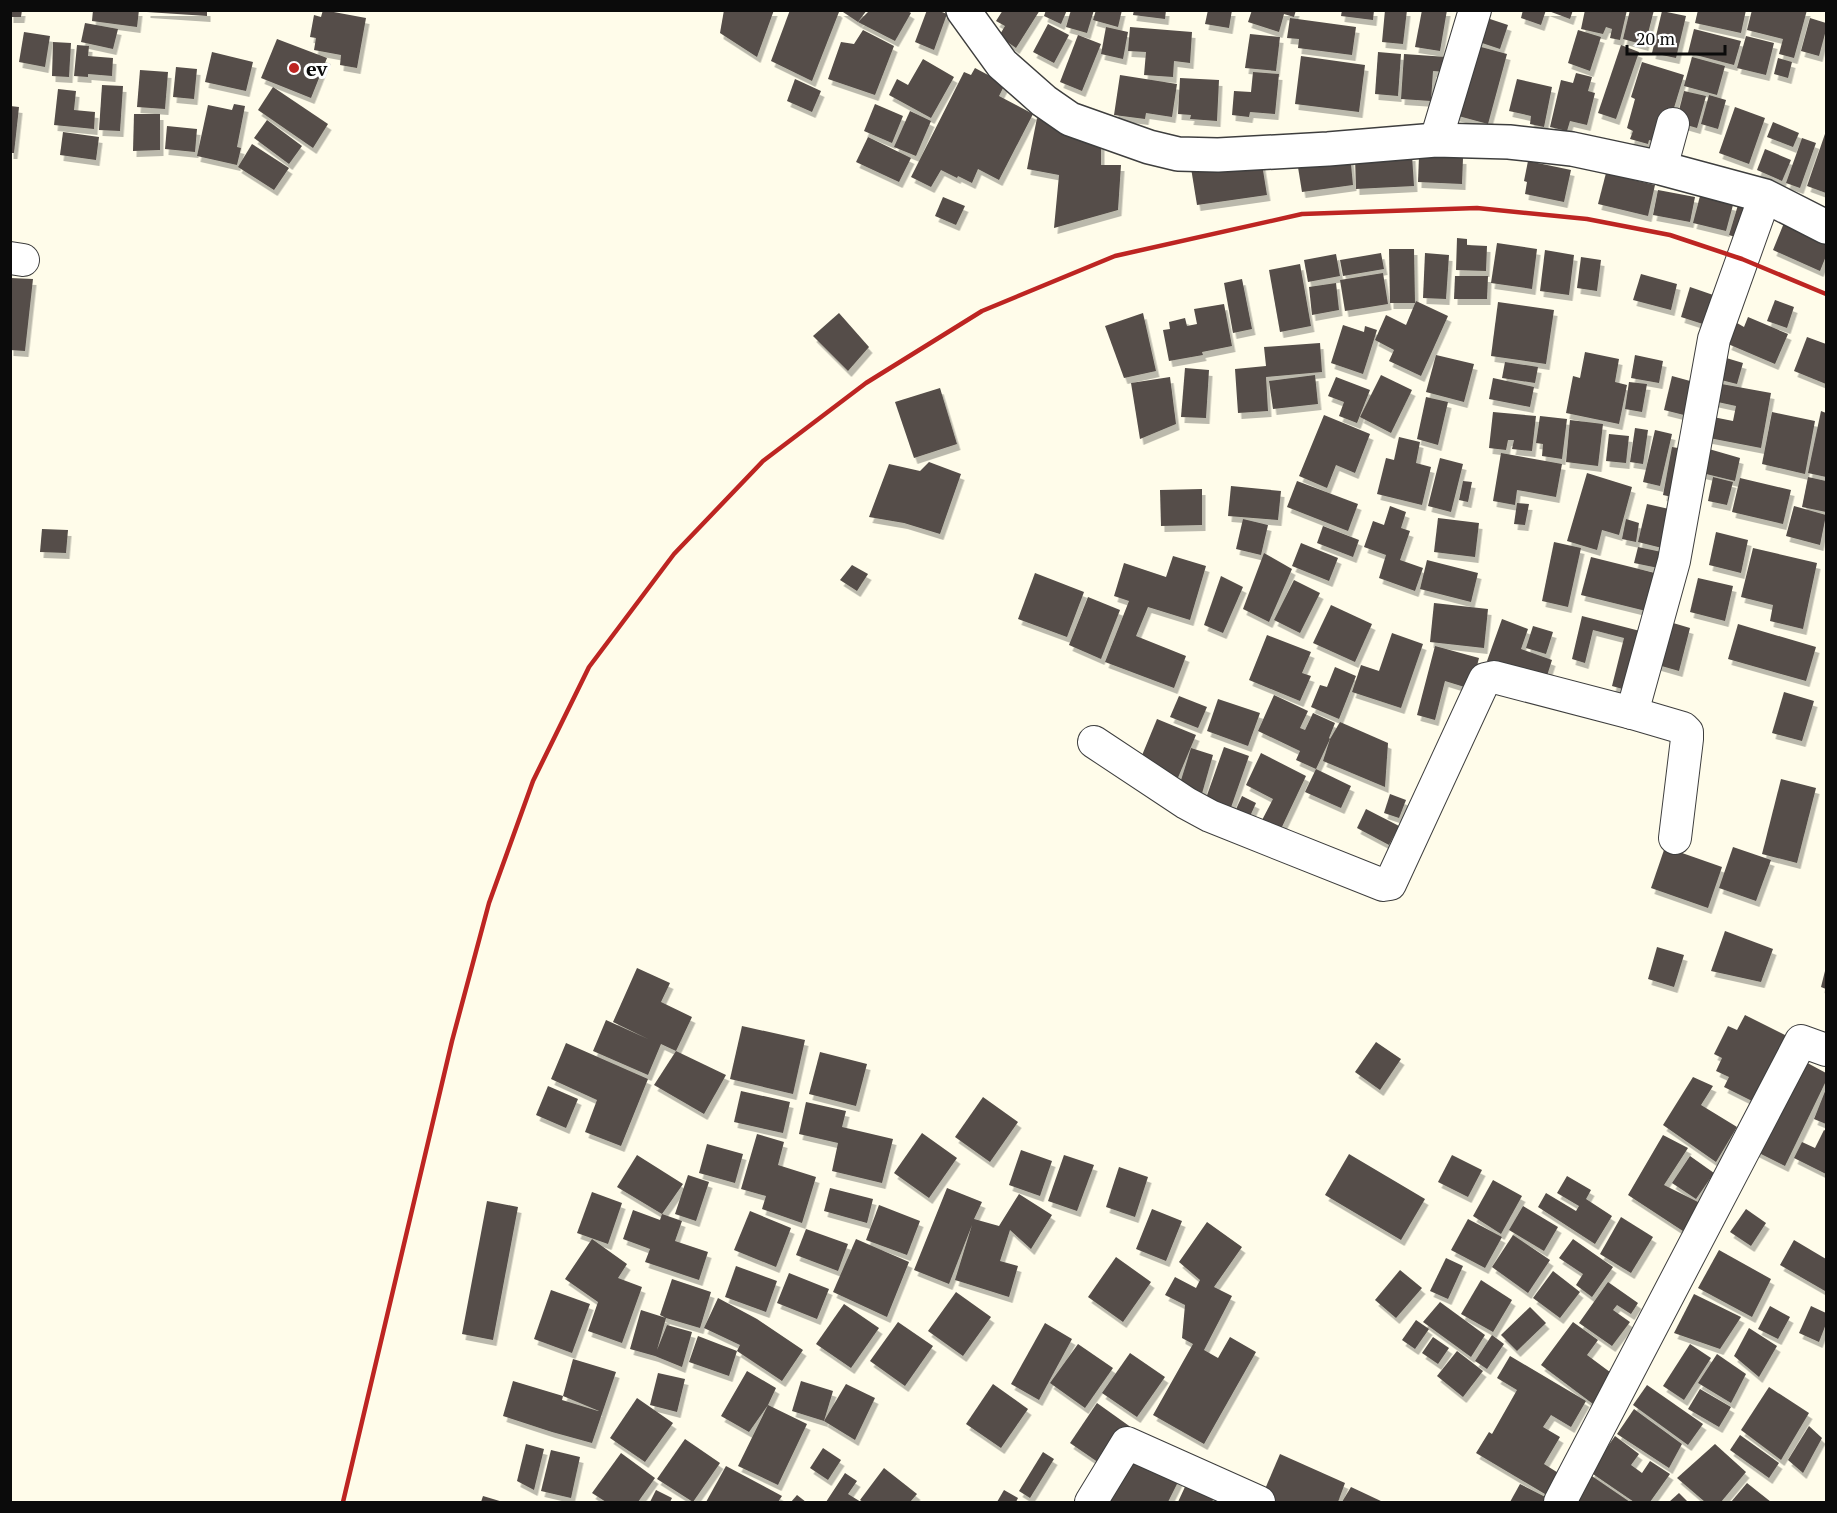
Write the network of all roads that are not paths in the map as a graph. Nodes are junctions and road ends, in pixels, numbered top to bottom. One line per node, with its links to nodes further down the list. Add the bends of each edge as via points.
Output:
1 (963, 10): 4 (street, via 1002,64 1044,100 1070,119 1149,147 1178,154 1218,155)
2 (1475, 10): 4 (street)
3 (1673, 124): 5 (street)
4 (1436, 140): 5 (street, via 1561,148)
5 (1661, 168): 6 (street)
6 (1765, 196): 7 (street); 8 (street, via 1714,339 1674,561)
7 (1827, 227)
8 (1632, 713): 9 (street, via 1494,677 1485,679 1392,882 1386,885 1210,816); 10 (street, via 1687,732)
9 (1094, 742)
10 (1675, 838)
11 (1827, 1050): 14 (street, via 1801,1041)
12 (1091, 1503): 13 (street, via 1127,1443)
13 (1259, 1503)
14 (1560, 1503)

